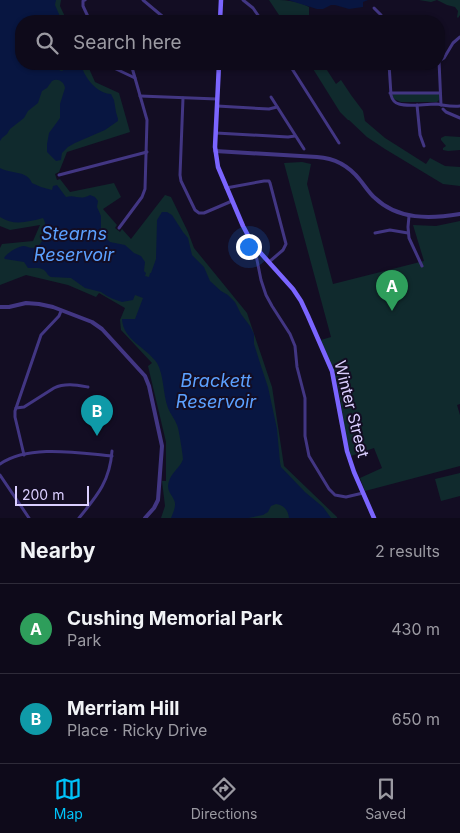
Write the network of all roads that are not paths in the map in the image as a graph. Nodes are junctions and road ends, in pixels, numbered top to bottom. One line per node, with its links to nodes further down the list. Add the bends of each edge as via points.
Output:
1 (85, 0): 6 (street, via 83,5)
2 (143, 0): 7 (street)
3 (221, 0): 8 (main road)
4 (243, 0): 9 (street)
5 (374, 8): 10 (street)
6 (87, 15)
7 (161, 15)
8 (220, 15)
9 (258, 15)
10 (380, 15)
11 (460, 37): 12 (street)
12 (445, 56)
13 (118, 70): 19 (street)
14 (133, 70): 19 (street)
15 (219, 70): 25 (main road, Winter Street)
16 (293, 70): 34 (street)
17 (389, 70): 20 (street)
18 (439, 70): 21 (street)
19 (135, 78): 22 (street)
20 (390, 93): 21 (street); 26 (street, via 396,103)
21 (440, 93): 30 (street)
22 (140, 96): 24 (street); 38 (street, via 147,120)
23 (271, 97): 29 (street)
24 (183, 98): 25 (street); 41 (street, via 181,181 199,213)
25 (217, 99): 27 (main road, Winter Street)
26 (417, 104): 30 (street); 35 (street, via 419,133)
27 (217, 106): 29 (street); 32 (main road, Winter Street)
28 (460, 106): 30 (street)
29 (277, 107): 33 (street)
30 (442, 108): 31 (street)
31 (460, 118)
32 (216, 133): 33 (street); 37 (main road, Winter Street)
33 (295, 136): 36 (street)
34 (339, 143)
35 (424, 146)
36 (304, 150)
37 (215, 151): 40 (main road, Winter Street); 43 (street, via 331,159 343,164 382,204)
38 (147, 152): 39 (street); 44 (street, via 144,193)
39 (59, 176)
40 (226, 188): 41 (main road, Winter Street); 48 (street, via 264,180 270,183 286,244)
41 (232, 201): 47 (main road, Winter Street)
42 (460, 214): 43 (street)
43 (409, 216): 46 (street)
44 (119, 228)
45 (375, 233): 46 (street, via 390,230)
46 (408, 233): 49 (street)
47 (257, 249): 48 (main road, Winter Street); 59 (street, via 265,292 294,343 296,367 305,398 305,440 309,456 335,495 346,497)
48 (269, 262): 59 (main road, Winter Street, via 298,297 327,359 347,451)
49 (422, 266)
50 (0, 307): 51 (street, via 32,303)
51 (61, 310): 53 (street, via 41,335); 62 (street, via 97,325 148,382 162,453 158,500)
52 (88, 387): 53 (street, via 56,387 24,407)
53 (16, 408): 55 (street)
54 (112, 451): 56 (street)
55 (24, 455): 56 (street, via 57,451); 57 (street)
56 (112, 456): 61 (street, via 103,486)
57 (0, 464)
58 (0, 476): 60 (street)
59 (363, 493): 63 (main road, Winter Street)
60 (29, 518)
61 (79, 518)
62 (145, 518)
63 (374, 518)

